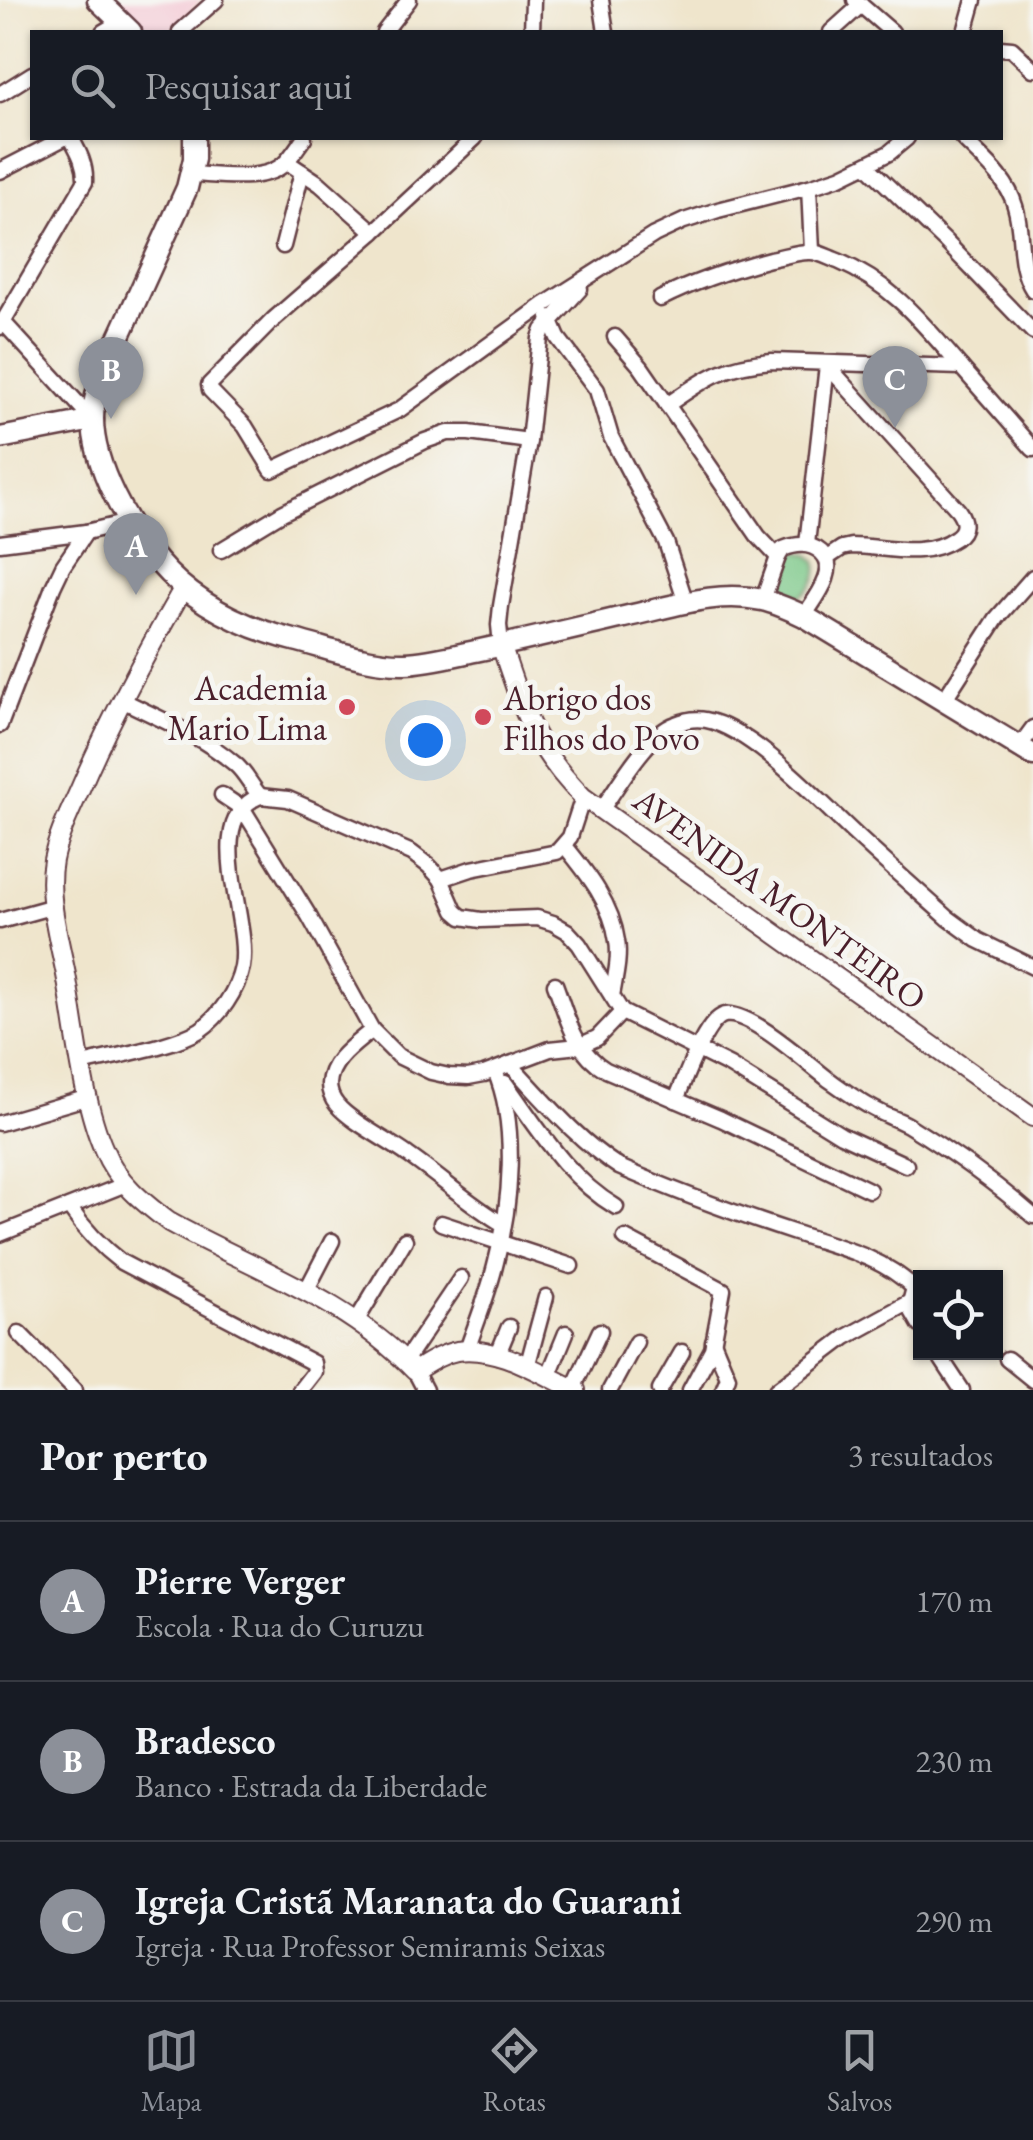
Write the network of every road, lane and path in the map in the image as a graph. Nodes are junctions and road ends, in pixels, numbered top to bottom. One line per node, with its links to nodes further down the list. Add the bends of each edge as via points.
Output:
1 (98, 0): 8 (main road)
2 (216, 0): 9 (street)
3 (408, 0): 10 (street)
4 (533, 0): 11 (street)
5 (601, 0): 12 (street)
6 (974, 0): 15 (street)
7 (858, 2): 13 (street); 14 (street)
8 (118, 29)
9 (182, 30)
10 (386, 30)
11 (532, 30)
12 (606, 30)
13 (833, 30)
14 (890, 30)
15 (966, 30)
16 (1006, 48): 17 (street)
17 (1033, 68)
18 (30, 75): 19 (street)
19 (0, 94)
20 (60, 140): 29 (street)
21 (73, 140): 41 (street, via 85,182)
22 (194, 140): 31 (main road)
23 (303, 140): 27 (street)
24 (472, 140): 33 (street)
25 (904, 140): 28 (street)
26 (964, 140): 37 (street, via 1009,190)
27 (287, 162): 30 (street); 31 (street, via 257,176)
28 (866, 165): 32 (street); 42 (street)
29 (0, 171)
30 (302, 172): 33 (street); 34 (street)
31 (192, 174): 47 (main road, via 106,368)
32 (808, 187): 35 (street); 36 (street, via 684,221)
33 (374, 232): 39 (street, via 209,385 270,468 399,410)
34 (283, 246)
35 (812, 251): 38 (street, via 721,273); 45 (street, via 884,286)
36 (594, 272): 39 (street); 40 (street)
37 (1033, 290)
38 (660, 299)
39 (544, 305): 40 (street)
40 (551, 322): 49 (street, via 540,338); 61 (street, via 597,390 611,437 666,542)
41 (2, 325): 47 (street)
42 (1033, 332)
43 (615, 337): 46 (street)
44 (827, 365): 45 (street); 46 (street, via 746,363 707,377); 54 (street); 57 (street, via 964,524 957,537 926,550 850,546)
45 (961, 367): 50 (street)
46 (667, 405): 56 (street)
47 (93, 420): 48 (main road); 51 (main road, via 106,474)
48 (0, 438)
49 (528, 441): 55 (street, via 448,434 425,442); 63 (street, via 500,606)
50 (1033, 449)
51 (128, 522): 52 (street); 59 (main road)
52 (86, 532): 53 (street); 66 (street, via 62,566)
53 (0, 543)
54 (807, 544): 56 (street, via 783,549); 57 (street)
55 (220, 550)
56 (778, 557): 60 (street)
57 (827, 558): 62 (street, via 827,575)
58 (1033, 577): 65 (street, via 997,618)
59 (184, 587): 63 (main road, via 253,627 366,659 422,662); 64 (street)
60 (763, 600): 61 (main road); 62 (main road)
61 (686, 602): 63 (main road)
62 (804, 616): 65 (main road)
63 (501, 645): 71 (street, AVENIDA MONTEIRO, via 530,726 552,764)
64 (122, 700): 69 (street, via 195,736 239,766); 76 (street, via 58,842)
65 (944, 700): 68 (main road)
66 (0, 724)
67 (1033, 728): 68 (street)
68 (1026, 751)
69 (256, 791): 72 (street); 75 (street, via 412,853)
70 (222, 795): 72 (street)
71 (584, 797): 73 (street, AVENIDA MONTEIRO); 74 (street)
72 (243, 808): 82 (street); 85 (street, via 229,833 242,967 226,1003 179,1040)
73 (601, 810): 78 (street, via 661,732 689,720 718,724 779,764 948,918); 90 (street, AVENIDA MONTEIRO)
74 (565, 846): 75 (street); 80 (street, via 590,876 613,922 618,944)
75 (441, 879): 80 (street, via 462,917 537,918 568,931)
76 (54, 906): 77 (street); 85 (street)
77 (0, 922)
78 (1033, 967)
79 (555, 984): 83 (street)
80 (612, 996): 81 (street)
81 (622, 1012): 83 (street); 84 (street)
82 (372, 1030): 87 (street, via 398,1056 431,1072 468,1077); 99 (street, via 332,1069 331,1096 339,1108)
83 (579, 1046): 86 (street); 89 (street, via 606,1070)
84 (698, 1050): 89 (street); 92 (street); 97 (street, via 708,1028 727,1014 757,1026 848,1094 960,1158)
85 (82, 1064): 88 (street)
86 (510, 1064): 87 (street); 108 (street, via 575,1134 619,1166 875,1260 901,1275)
87 (495, 1071): 95 (street, via 574,1175); 99 (street, via 510,1136)
88 (89, 1097): 91 (street); 93 (street, via 104,1151)
89 (676, 1100): 94 (street)
90 (1033, 1117)
91 (0, 1123)
92 (906, 1165)
93 (126, 1184): 96 (street); 107 (street, via 170,1222)
94 (869, 1190)
95 (616, 1206)
96 (70, 1207): 100 (street); 129 (street, via 121,1262 313,1363)
97 (1033, 1216)
98 (440, 1223): 104 (street)
99 (503, 1224): 104 (street)
100 (0, 1234)
101 (624, 1238): 116 (street, via 723,1290)
102 (405, 1240): 111 (street)
103 (332, 1241): 107 (street)
104 (500, 1242): 105 (street); 118 (street)
105 (571, 1266)
106 (460, 1278): 123 (street)
107 (306, 1291): 111 (street)
108 (912, 1295): 110 (street); 135 (street)
109 (546, 1297): 124 (street)
110 (913, 1314)
111 (357, 1320): 123 (street)
112 (509, 1326): 120 (street)
113 (600, 1331): 127 (street)
114 (20, 1333): 128 (street)
115 (566, 1333): 125 (street)
116 (713, 1341): 133 (street); 134 (street, via 728,1378)
117 (636, 1342): 131 (street)
118 (467, 1350): 120 (street); 123 (street)
119 (682, 1352): 132 (street)
120 (498, 1356): 124 (street)
121 (1008, 1359): 126 (street)
122 (943, 1360): 136 (street)
123 (410, 1366): 130 (street)
124 (526, 1367): 125 (street)
125 (548, 1377): 127 (street)
126 (1033, 1380)
127 (574, 1389)
128 (74, 1390)
129 (300, 1390)
130 (425, 1390)
131 (610, 1390)
132 (660, 1390)
133 (690, 1390)
134 (723, 1390)
135 (776, 1390)
136 (962, 1390)

